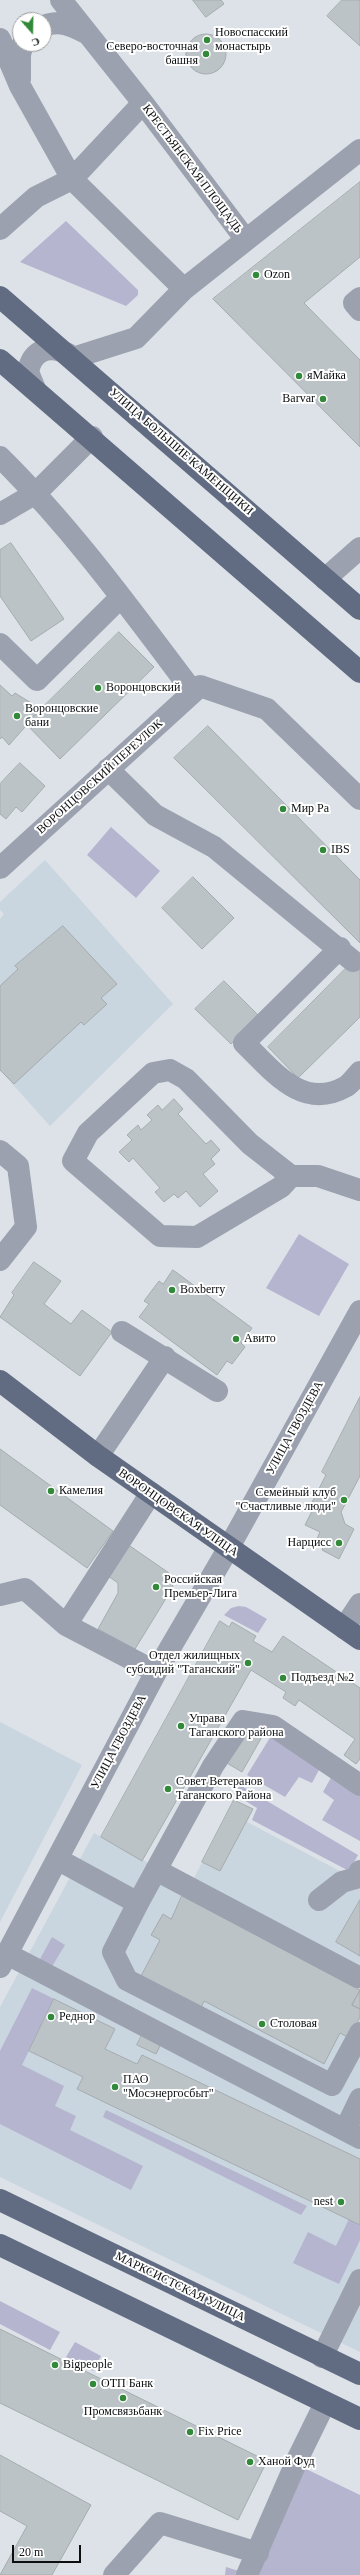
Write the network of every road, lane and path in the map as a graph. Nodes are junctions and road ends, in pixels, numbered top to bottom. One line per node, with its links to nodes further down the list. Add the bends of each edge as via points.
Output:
1 (61, 0): 3 (street, КРЕСТЬЯНСКАЯ ПЛОЩАДЬ)
2 (52, 24): 3 (street, КРЕСТЬЯНСКАЯ ПЛОЩАДЬ, via 68,24)
3 (91, 36): 7 (street, КРЕСТЬЯНСКАЯ ПЛОЩАДЬ)
4 (0, 39): 6 (street)
5 (21, 52): 6 (street)
6 (20, 86): 9 (street)
7 (143, 102): 9 (street); 11 (street, КРЕСТЬЯНСКАЯ ПЛОЩАДЬ)
8 (360, 150): 11 (street)
9 (72, 179): 10 (street, via 36,197); 12 (street)
10 (0, 229)
11 (246, 240): 12 (street, КРЕСТЬЯНСКАЯ ПЛОЩАДЬ)
12 (184, 289): 16 (street, КРЕСТЬЯНСКАЯ ПЛОЩАДЬ, via 136,338)
13 (0, 296): 16 (main road, УЛИЦА БОЛЬШИЕ КАМЕНЩИКИ)
14 (360, 298): 15 (street, via 354,304)
15 (360, 310)
16 (71, 356): 18 (street, via 51,348 34,355 28,372); 24 (main road, УЛИЦА БОЛЬШИЕ КАМЕНЩИКИ)
17 (0, 360): 18 (main road)
18 (35, 389): 19 (main road)
19 (92, 437): 21 (street); 28 (main road)
20 (0, 457): 21 (street)
21 (36, 493): 22 (street); 25 (street)
22 (0, 514)
23 (360, 548): 24 (street)
24 (325, 579): 26 (main road, УЛИЦА БОЛЬШИЕ КАМЕНЩИКИ)
25 (121, 596): 27 (street, via 37,680); 29 (street)
26 (360, 610)
27 (0, 644)
28 (360, 672)
29 (196, 689): 30 (street, ВОРОНЦОВСКИЙ ПЕРЕУЛОК); 31 (street, via 267,709)
30 (108, 769): 32 (street, ВОРОНЦОВСКИЙ ПЕРЕУЛОК); 33 (street, via 155,815 214,847 346,954 244,1043 288,1086 317,1095 346,1087)
31 (360, 799)
32 (0, 868)
33 (360, 1072)
34 (0, 1151): 37 (street, via 18,1166 26,1227)
35 (291, 1176): 35 (street, via 250,1144 186,1079 170,1070 153,1073 88,1133 73,1161 160,1236 198,1237 281,1187); 36 (street, via 318,1176)
36 (360, 1190)
37 (0, 1260)
38 (360, 1312): 45 (street, УЛИЦА ГВОЗДЕВА)
39 (122, 1332): 40 (street)
40 (165, 1357): 42 (street); 43 (street)
41 (0, 1381): 43 (main road, ВОРОНЦОВСКАЯ УЛИЦА)
42 (217, 1392)
43 (98, 1456): 44 (main road, ВОРОНЦОВСКАЯ УЛИЦА)
44 (151, 1493): 45 (main road, ВОРОНЦОВСКАЯ УЛИЦА); 48 (street)
45 (228, 1549): 49 (main road, ВОРОНЦОВСКАЯ УЛИЦА); 50 (street, УЛИЦА ГВОЗДЕВА)
46 (0, 1595): 48 (street, via 25,1589)
47 (360, 1604): 49 (street)
48 (66, 1625): 50 (street)
49 (352, 1633)
50 (156, 1672): 52 (street, УЛИЦА ГВОЗДЕВА)
51 (360, 1785): 53 (street, via 273,1726 243,1721 213,1766)
52 (57, 1859): 56 (street); 57 (street, УЛИЦА ГВОЗДЕВА)
53 (156, 1870): 56 (street); 58 (street)
54 (359, 1876): 55 (street, via 342,1882)
55 (319, 1900)
56 (138, 1903): 59 (street, via 113,1952 127,1980 332,2085)
57 (4, 1960): 61 (street)
58 (358, 1977)
59 (360, 2033)
60 (360, 2099): 61 (street)
61 (352, 2134)
62 (0, 2200): 65 (main road, МАРКСИСТСКАЯ УЛИЦА)
63 (0, 2245): 67 (main road)
64 (360, 2280): 65 (street)
65 (322, 2357): 66 (main road, МАРКСИСТСКАЯ УЛИЦА)
66 (360, 2374)
67 (325, 2403): 68 (main road); 69 (street, via 299,2456)
68 (360, 2419)
69 (258, 2553): 70 (street, via 160,2523); 71 (street)
70 (114, 2575)
71 (247, 2575)

